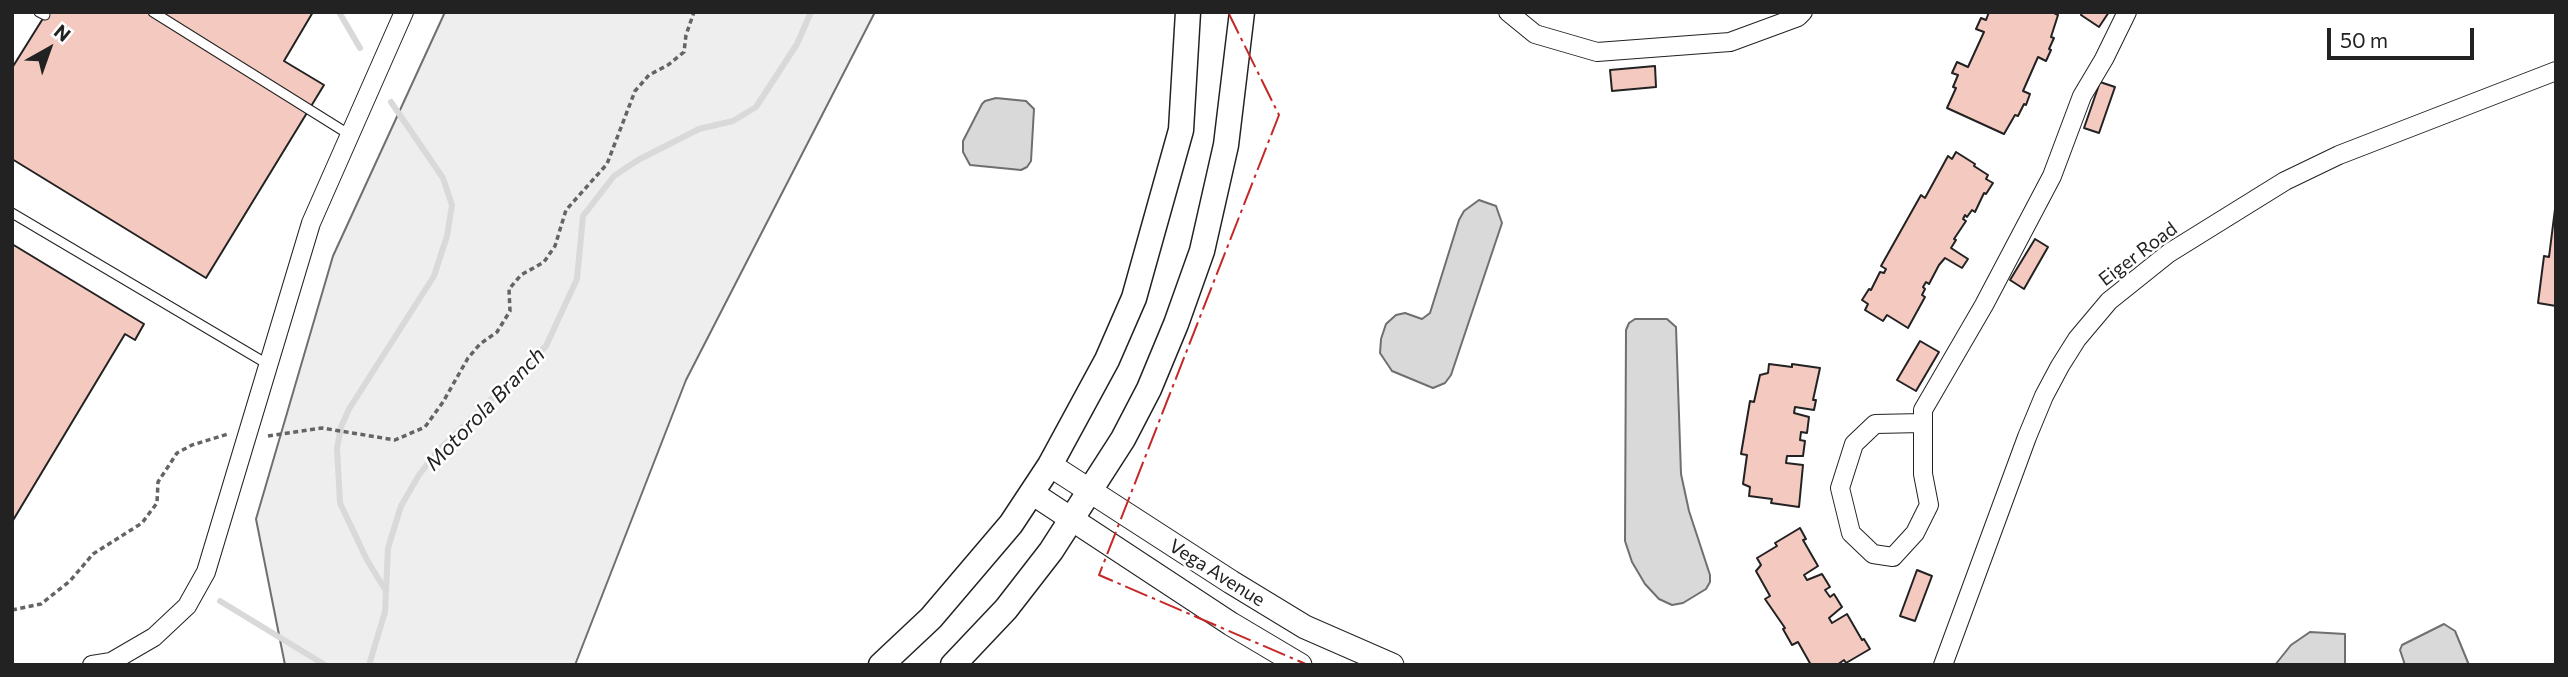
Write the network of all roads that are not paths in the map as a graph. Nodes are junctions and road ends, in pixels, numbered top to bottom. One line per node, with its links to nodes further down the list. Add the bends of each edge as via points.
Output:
1 (153, 12): 9 (lane)
2 (404, 12): 9 (street)
3 (1188, 12): 13 (main road, via 1181,130 1134,298 1107,360)
4 (1242, 12): 14 (main road, via 1226,145 1202,251 1149,389)
5 (1507, 12): 6 (street, via 1535,34 1597,52 1730,42)
6 (1803, 12)
7 (2127, 12): 12 (street, via 2082,96 2052,176 1923,410)
8 (2556, 71): 22 (street, Eiger Road, via 2339,155 2285,181 2169,253 2109,302 2077,339 2044,396)
9 (350, 135): 11 (street, via 311,223)
10 (12, 213): 11 (lane)
11 (269, 365): 17 (street, via 215,544 187,606 154,637 111,662)
12 (1923, 423): 12 (street, via 1923,474 1929,505 1915,533 1893,557 1873,554 1851,533 1840,488 1853,444 1875,424)
13 (1050, 465): 14 (street, Vega Avenue); 15 (main road)
14 (1091, 491): 16 (main road); 21 (street, Vega Avenue, via 1305,627)
15 (1032, 493): 16 (street, Vega Avenue); 18 (main road, via 931,618)
16 (1071, 520): 19 (main road, via 1006,609); 20 (street, Vega Avenue)
17 (92, 665)
18 (881, 665)
19 (953, 665)
20 (1300, 665)
21 (1392, 665)
22 (1943, 665)

